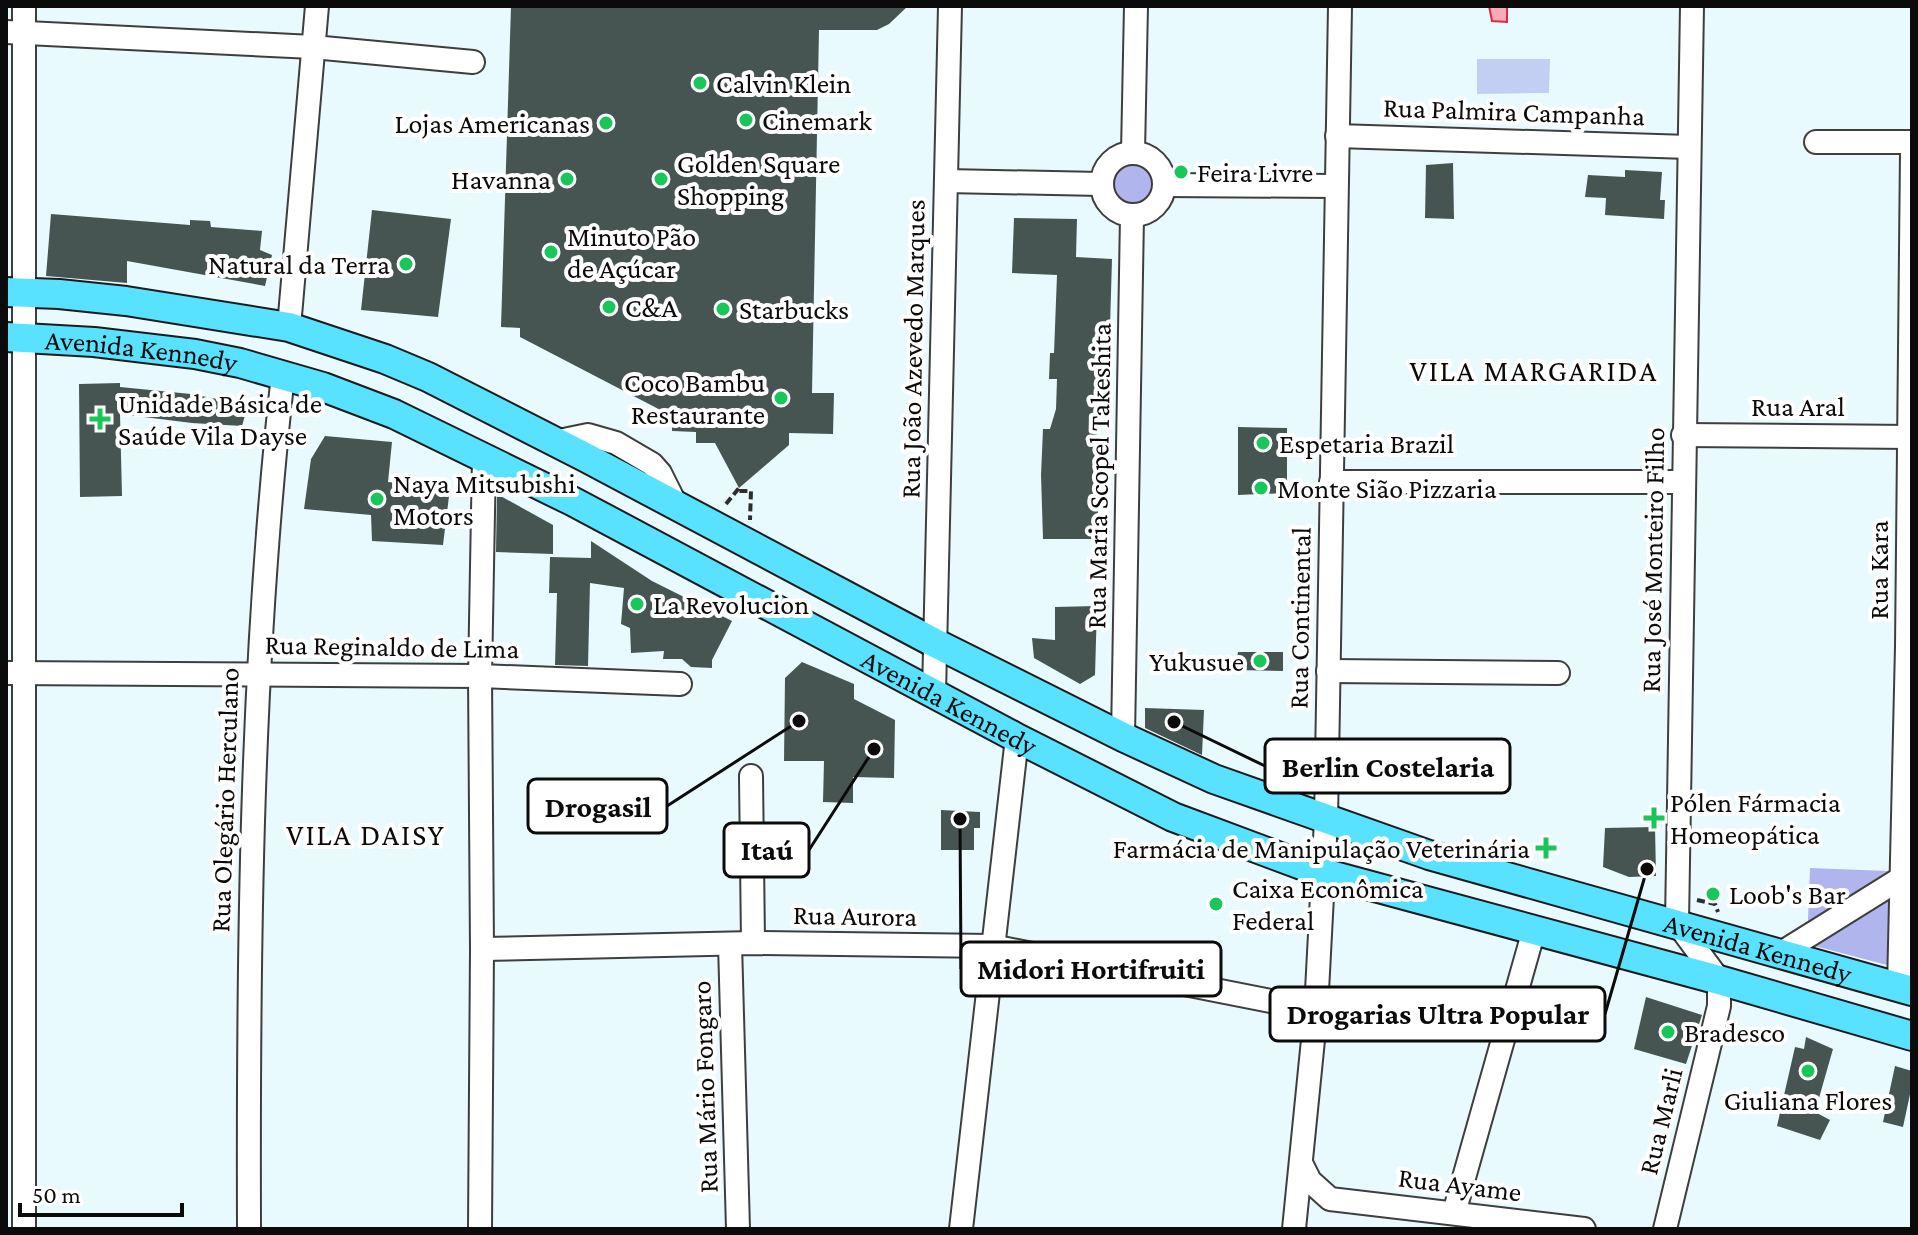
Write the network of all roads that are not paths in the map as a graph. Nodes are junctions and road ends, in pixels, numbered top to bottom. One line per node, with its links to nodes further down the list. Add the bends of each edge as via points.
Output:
1 (24, 6): 7 (street)
2 (317, 6): 8 (street)
3 (950, 6): 16 (street, Rua João Azevedo Marques)
4 (1136, 6): 14 (street)
5 (1340, 6): 10 (street, Rua Continental)
6 (1692, 6): 13 (street, Rua José Monteiro Filho)
7 (15, 32): 8 (street); 21 (street)
8 (313, 47): 9 (street); 22 (street)
9 (473, 62)
10 (1337, 136): 13 (street, Rua Palmira Campanha); 19 (street, Rua Continental)
11 (1816, 142): 12 (street)
12 (1912, 142)
13 (1689, 147): 25 (street, Rua José Monteiro Filho)
14 (1133, 152): 17 (street, via 1114,158); 18 (street, via 1158,166)
15 (1912, 152): 26 (street, Rua Kara)
16 (946, 181): 17 (street); 30 (street, Rua João Azevedo Marques)
17 (1101, 184): 20 (street, via 1107,202)
18 (1164, 185): 19 (street); 20 (street, via 1151,210)
19 (1335, 186): 28 (street, Rua Continental)
20 (1132, 216): 39 (street, Rua Maria Scopel Takeshita)
21 (15, 292): 22 (main road, Avenida Kennedy, via 126,301); 23 (street)
22 (289, 327): 30 (main road, Avenida Kennedy, via 428,377)
23 (15, 336): 24 (main road, Avenida Kennedy, via 195,354); 33 (street)
24 (283, 375): 27 (main road, Avenida Kennedy, via 394,414); 35 (street, Rua Olegário Herculano)
25 (1683, 435): 26 (street, Rua Aral); 29 (street, Rua José Monteiro Filho)
26 (1911, 437): 31 (street, Rua Kara)
27 (484, 458): 36 (street); 38 (main road, Avenida Kennedy)
28 (1331, 482): 29 (street); 32 (street, Rua Continental)
29 (1683, 482): 46 (street, Rua José Monteiro Filho)
30 (935, 643): 38 (street, Rua João Azevedo Marques); 39 (main road, Avenida Kennedy)
31 (1910, 648): 43 (street, Rua Kara)
32 (1328, 671): 34 (street); 42 (street, Rua Continental)
33 (15, 673): 35 (street, Rua Reginaldo de Lima); 58 (street)
34 (1558, 673)
35 (257, 675): 36 (street, Rua Reginaldo de Lima); 63 (street, Rua Olegário Herculano, via 248,985)
36 (480, 676): 37 (street, Rua Reginaldo de Lima); 51 (street)
37 (680, 684)
38 (934, 694): 40 (main road, Avenida Kennedy)
39 (1123, 737): 42 (main road, Avenida Kennedy, via 1214,779)
40 (1017, 738): 44 (main road, Avenida Kennedy, via 1173,817); 50 (street)
41 (751, 776): 48 (street)
42 (1326, 820): 44 (street, Rua Continental); 46 (main road, Avenida Kennedy, via 1429,855)
43 (1908, 852): 45 (street, Rua Kara)
44 (1323, 873): 47 (main road, Avenida Kennedy); 55 (street, Rua Continental)
45 (1903, 877): 52 (street); 54 (street, Rua Kara)
46 (1677, 923): 52 (main road, Avenida Kennedy); 53 (street)
47 (1534, 930): 53 (main road, Avenida Kennedy); 60 (street)
48 (753, 943): 49 (street, Rua Aurora); 50 (street, Rua Aurora)
49 (730, 944): 51 (street, Rua Aurora); 65 (street, Rua Mário Fongaro)
50 (992, 946): 55 (street, Rua Aurora); 66 (street)
51 (482, 949): 64 (street)
52 (1781, 953): 54 (main road, Avenida Kennedy)
53 (1719, 980): 56 (main road, Avenida Kennedy); 68 (street, Rua Marli, via 1719,1006)
54 (1906, 989)
55 (1316, 1010): 57 (street, Rua Continental)
56 (1912, 1036)
57 (1301, 1163): 59 (street, via 1310,1181); 61 (street, Rua Continental)
58 (15, 1199): 62 (street)
59 (1330, 1199): 60 (street, Rua Ayame); 61 (street)
60 (1454, 1213): 67 (street, Rua Ayame)
61 (1294, 1228)
62 (24, 1229)
63 (249, 1229)
64 (480, 1229)
65 (738, 1229)
66 (961, 1229)
67 (1584, 1229)
68 (1665, 1229)

